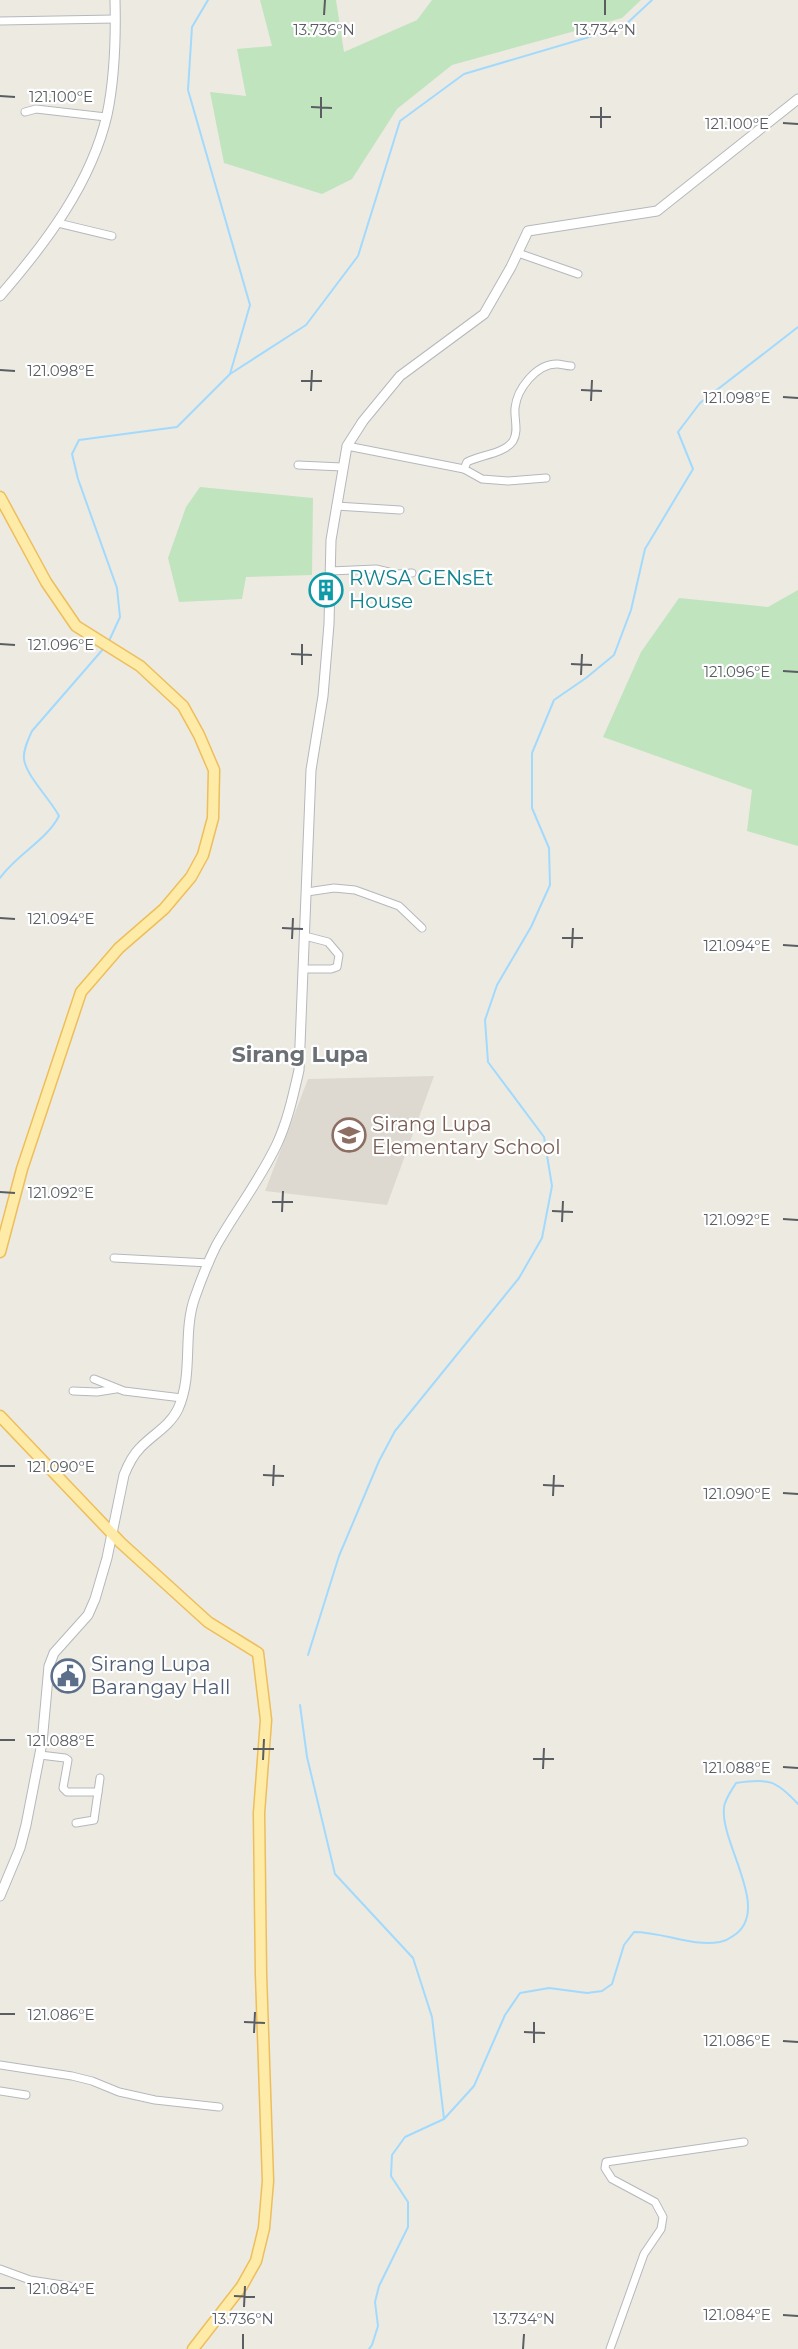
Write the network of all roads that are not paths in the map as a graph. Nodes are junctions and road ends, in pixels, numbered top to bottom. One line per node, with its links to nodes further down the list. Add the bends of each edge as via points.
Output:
1 (115, 0): 2 (street)
2 (115, 19): 3 (street); 6 (street, via 112,86)
3 (0, 21)
4 (798, 99): 9 (street, via 657,211 528,231)
5 (25, 112): 6 (street, via 36,109)
6 (106, 117): 7 (street, via 92,162)
7 (58, 223): 8 (street); 11 (street)
8 (112, 236)
9 (518, 253): 10 (street); 13 (street, via 484,314 400,376)
10 (578, 274)
11 (0, 297)
12 (571, 366): 16 (street, via 556,364 537,371 518,397 513,440 504,449 467,462)
13 (347, 446): 15 (street); 16 (street)
14 (298, 465): 15 (street)
15 (342, 467): 19 (street)
16 (464, 469): 17 (street, via 482,479)
17 (546, 478)
18 (0, 497): 27 (main road, via 51,592 76,626 140,666 183,706 214,770 213,818 192,877 164,909 119,948 81,992 22,1169)
19 (336, 506): 20 (street); 21 (street)
20 (400, 510)
21 (330, 571): 22 (street, via 376,569); 23 (street, via 323,696 311,770)
22 (412, 573)
23 (307, 892): 24 (street, via 355,890 399,906); 25 (street)
24 (422, 928)
25 (305, 936): 26 (street); 26 (street, via 328,942 339,954 339,962 331,969)
26 (303, 969): 29 (street, via 299,1070 290,1113)
27 (0, 1252)
28 (114, 1258): 29 (street)
29 (209, 1263): 33 (street, via 190,1315)
30 (94, 1379): 31 (street)
31 (116, 1389): 32 (street); 33 (street)
32 (73, 1391)
33 (182, 1398): 35 (street, via 172,1419 129,1463)
34 (0, 1416): 35 (main road)
35 (111, 1533): 36 (street, via 88,1616 59,1646 49,1666); 48 (main road, via 208,1622 258,1653 266,1720 259,1813 268,2181 264,2228 256,2261 242,2286)
36 (40, 1755): 38 (street, via 68,1760 64,1790); 40 (street, via 20,1848)
37 (100, 1778): 38 (street)
38 (98, 1792): 39 (street, via 94,1820)
39 (76, 1823)
40 (0, 1896)
41 (0, 2065): 44 (street, via 72,2076 155,2100)
42 (0, 2091): 43 (street)
43 (27, 2095)
44 (219, 2107)
45 (744, 2142): 49 (street, via 606,2162 612,2179 655,2202 663,2217 661,2229 644,2254)
46 (0, 2269): 47 (street, via 30,2280)
47 (69, 2286)
48 (193, 2349)
49 (610, 2349)

